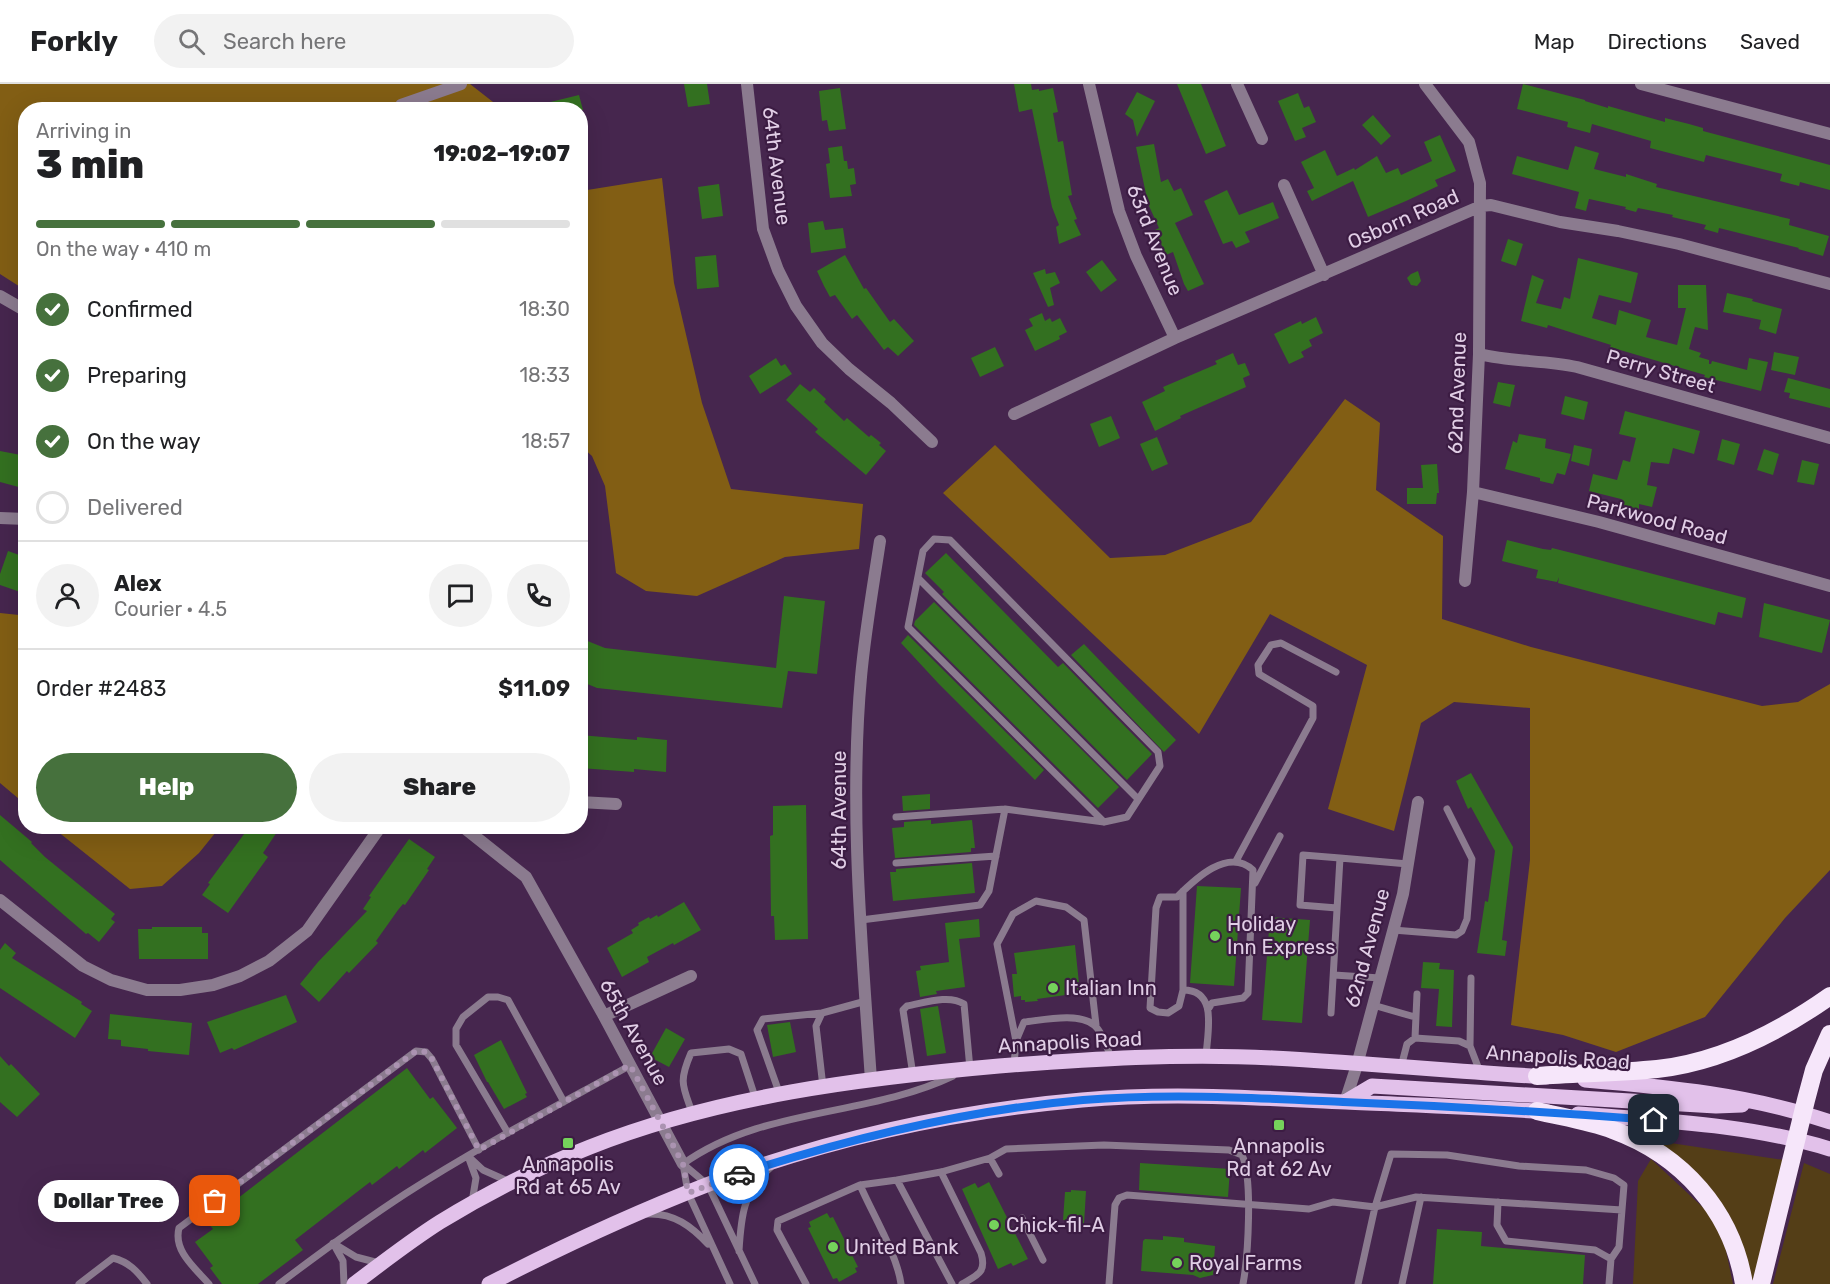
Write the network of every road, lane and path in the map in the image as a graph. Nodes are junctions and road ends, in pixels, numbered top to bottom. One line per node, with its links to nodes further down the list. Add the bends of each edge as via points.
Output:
1 (461, 84): 7 (street)
2 (747, 84): 20 (street, 64th Avenue, via 763,229 796,306 822,343)
3 (1089, 84): 16 (street, 63rd Avenue, via 1119,212)
4 (1237, 84): 9 (street)
5 (1425, 84): 11 (street, 62nd Avenue, via 1469,142)
6 (1641, 84): 8 (street)
7 (410, 102)
8 (1830, 134)
9 (1262, 139)
10 (1284, 185): 12 (street)
11 (1481, 206): 12 (street, Osborn Road); 13 (street, Osborn Road, via 1679,244); 17 (street, 62nd Avenue)
12 (1324, 275): 16 (street, Osborn Road)
13 (1830, 284)
14 (0, 296): 15 (street)
15 (18, 306)
16 (1175, 338): 18 (street, Osborn Road)
17 (1479, 354): 19 (street, Perry Street, via 1577,367); 21 (street, 62nd Avenue)
18 (1014, 414)
19 (1830, 438)
20 (932, 442)
21 (1473, 492): 26 (street, 62nd Avenue); 27 (street, Parkwood Road, via 1599,522)
22 (0, 518): 23 (street)
23 (18, 519)
24 (880, 541): 49 (street, 64th Avenue, via 858,721)
25 (918, 578): 29 (lane); 29 (lane, via 923,551 934,539 950,540 1158,752 1160,766); 36 (lane, via 908,627)
26 (1465, 581)
27 (1830, 586)
28 (1336, 672): 42 (lane, via 1281,643 1271,645 1258,666 1259,674 1313,706 1313,718)
29 (1138, 799): 36 (lane, via 1127,817)
30 (588, 802): 32 (street)
31 (1418, 802): 44 (street, 62nd Avenue)
32 (616, 804)
33 (1005, 809): 35 (lane); 36 (lane); 40 (lane)
34 (1447, 810): 50 (lane, via 1472,859 1467,919 1462,931 1456,935)
35 (896, 818)
36 (1104, 822)
37 (375, 834): 47 (street, via 307,931 269,961 213,985 147,990 111,980 83,966)
38 (472, 834): 63 (street, 65th Avenue, via 526,877)
39 (1280, 836): 45 (lane)
40 (996, 856): 43 (lane); 49 (lane, via 989,891 980,905)
41 (1340, 858): 44 (lane); 48 (lane); 48 (lane, via 1303,855 1300,905)
42 (1236, 861): 45 (lane, via 1247,863 1253,870); 46 (lane, via 1223,862)
43 (896, 863)
44 (1408, 864): 50 (street, 62nd Avenue)
45 (1254, 886): 60 (lane, via 1248,993 1243,998 1212,1003)
46 (1183, 891): 55 (lane); 55 (lane, via 1177,897 1160,897 1156,908 1150,1008 1168,1013 1179,1006)
47 (0, 900)
48 (1337, 908): 51 (lane)
49 (861, 920): 58 (street, 64th Avenue)
50 (1393, 930): 53 (street, 62nd Avenue)
51 (1334, 975): 53 (lane); 62 (lane)
52 (691, 976): 63 (street)
53 (1380, 978): 59 (street, 62nd Avenue)
54 (1471, 978): 69 (lane)
55 (1183, 990): 60 (lane, via 1202,995)
56 (1416, 994): 64 (lane)
57 (1830, 996): 79 (highway, via 1759,1038 1704,1059 1659,1068)
58 (866, 1001): 61 (lane); 80 (street, 64th Avenue)
59 (1373, 1005): 64 (lane); 74 (street, 62nd Avenue)
60 (1209, 1008): 70 (lane)
61 (822, 1013): 81 (lane, via 816,1026); 82 (lane, via 763,1019 757,1030)
62 (1331, 1013)
63 (604, 1016): 72 (street, 65th Avenue)
64 (1416, 1017): 67 (lane)
65 (1096, 1025): 68 (lane, via 1082,1018 1024,1022); 68 (lane, via 1084,920 1066,907 1036,902 1013,914 997,944); 71 (lane)
66 (1830, 1034): 88 (highway)
67 (1415, 1038): 69 (lane, via 1459,1041); 75 (lane, via 1407,1044)
68 (1016, 1041): 73 (lane)
69 (1470, 1046): 77 (lane)
70 (1206, 1057): 71 (main road, Annapolis Road); 74 (main road, Annapolis Road)
71 (1112, 1059): 73 (main road, Annapolis Road)
72 (630, 1065): 84 (lane); 91 (street, 65th Avenue)
73 (1014, 1065): 76 (main road, Annapolis Road)
74 (1357, 1065): 75 (main road, Annapolis Road); 85 (street, 62nd Avenue)
75 (1400, 1067): 77 (main road, Annapolis Road)
76 (968, 1069): 78 (main road, Annapolis Road); 78 (lane, via 964,1004 948,999 903,1010); 99 (lane, via 897,1096 818,1113 732,1138 704,1149)
77 (1480, 1072): 79 (main road, Annapolis Road)
78 (913, 1075): 80 (main road, Annapolis Road)
79 (1537, 1076): 86 (main road, Annapolis Road, via 1679,1088)
80 (872, 1080): 81 (main road, Annapolis Road)
81 (823, 1087): 82 (main road, Annapolis Road)
82 (780, 1095): 83 (main road, Annapolis Road)
83 (756, 1100): 89 (main road, Annapolis Road); 89 (lane, via 741,1054 729,1049 691,1053 682,1082)
84 (564, 1102): 92 (lane); 92 (lane, via 508,999 488,997 463,1017 456,1029 456,1045)
85 (1345, 1102): 86 (main road, via 1372,1086 1716,1106); 87 (main road); 98 (main road, via 1166,1096 1083,1100 934,1121)
86 (1763, 1104): 88 (main road, Annapolis Road)
87 (1537, 1111): 93 (main road, via 1723,1126); 139 (highway, via 1611,1129 1636,1139 1679,1167 1700,1187 1726,1225)
88 (1803, 1112): 90 (main road, Annapolis Road); 93 (highway)
89 (693, 1115): 91 (main road, Annapolis Road)
90 (1830, 1122)
91 (662, 1124): 99 (street, 65th Avenue); 103 (main road, Annapolis Road, via 592,1146)
92 (508, 1133): 95 (lane)
93 (1797, 1139): 94 (main road); 140 (highway)
94 (1830, 1149)
95 (479, 1150): 96 (lane); 123 (lane, via 432,1059 426,1052 416,1051 179,1228 178,1247)
96 (468, 1156): 103 (lane, via 483,1170); 109 (lane, via 476,1178); 115 (lane)
97 (990, 1158): 100 (lane); 101 (lane); 110 (lane, via 1006,1149 1104,1145 1229,1150 1242,1155 1247,1165)
98 (779, 1161): 104 (main road); 117 (lane, via 747,1195)
99 (683, 1164): 104 (lane); 106 (lane, 65th Avenue)
100 (941, 1172): 102 (lane); 133 (lane, via 984,1264 980,1274)
101 (999, 1174)
102 (897, 1180): 105 (lane); 132 (lane)
103 (513, 1182): 109 (main road, Annapolis Road)
104 (708, 1185): 106 (main road); 117 (lane)
105 (860, 1185): 130 (lane, via 778,1221 777,1230); 131 (lane)
106 (688, 1193): 113 (main road); 116 (lane, 65th Avenue)
107 (1421, 1197): 108 (lane); 111 (lane); 137 (lane)
108 (1498, 1202): 112 (lane); 118 (lane, via 1497,1225 1506,1241 1595,1250)
109 (471, 1204): 120 (main road, Annapolis Road)
110 (1247, 1204): 111 (lane, via 1309,1209 1333,1202); 134 (lane, via 1127,1195 1119,1198 1115,1205); 135 (lane)
111 (1375, 1207): 112 (lane, via 1391,1154 1447,1155 1519,1166 1586,1170 1624,1185); 136 (lane)
112 (1622, 1210): 118 (lane, via 1619,1247)
113 (636, 1214): 116 (lane, via 674,1218 687,1224); 127 (main road)
114 (1022, 1218): 119 (lane)
115 (333, 1243): 120 (lane, via 356,1257); 124 (lane); 125 (lane, via 343,1262)
116 (712, 1248): 128 (lane, 65th Avenue)
117 (739, 1254): 129 (lane)
118 (1611, 1259): 138 (lane)
119 (1043, 1260)
120 (381, 1264): 126 (main road, Annapolis Road)
121 (79, 1284): 122 (lane, via 113,1258 134,1267)
122 (147, 1284)
123 (209, 1284)
124 (279, 1284)
125 (344, 1284)
126 (354, 1284)
127 (489, 1284)
128 (730, 1284)
129 (755, 1284)
130 (806, 1284)
131 (901, 1284)
132 (952, 1284)
133 (962, 1284)
134 (1109, 1284)
135 (1243, 1284)
136 (1358, 1284)
137 (1402, 1284)
138 (1609, 1284)
139 (1744, 1284)
140 (1761, 1284)

